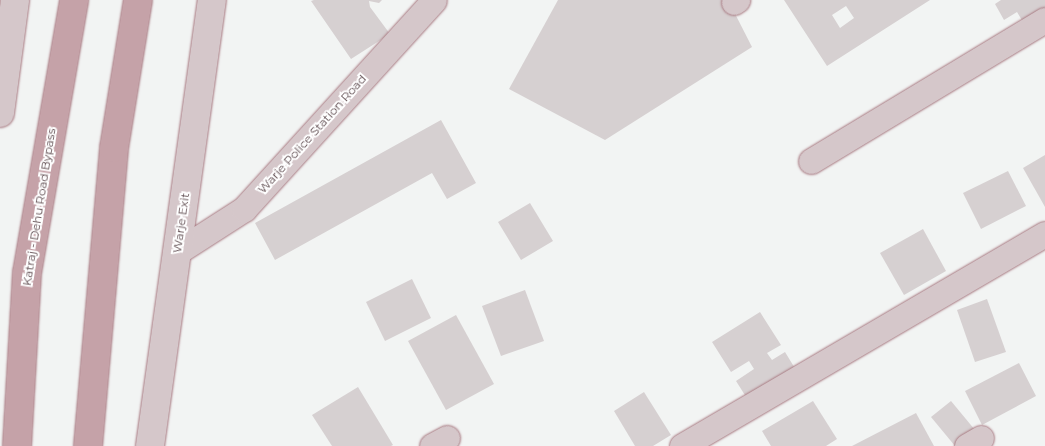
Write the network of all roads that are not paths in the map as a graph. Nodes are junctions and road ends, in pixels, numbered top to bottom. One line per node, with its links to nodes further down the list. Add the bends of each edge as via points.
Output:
1 (15, 0): 7 (street)
2 (74, 0): 11 (highway, Katraj - Dehu Road Bypass, via 27,273)
3 (138, 0): 12 (highway, via 114,148)
4 (212, 0): 10 (street, Warje Exit)
5 (434, 0): 10 (street, Warje Police Station Road, via 244,209)
6 (1045, 20): 8 (street)
7 (0, 113)
8 (811, 161)
9 (1045, 234): 14 (street)
10 (177, 252): 13 (street, Warje Exit)
11 (17, 446)
12 (88, 446)
13 (150, 446)
14 (682, 446)

